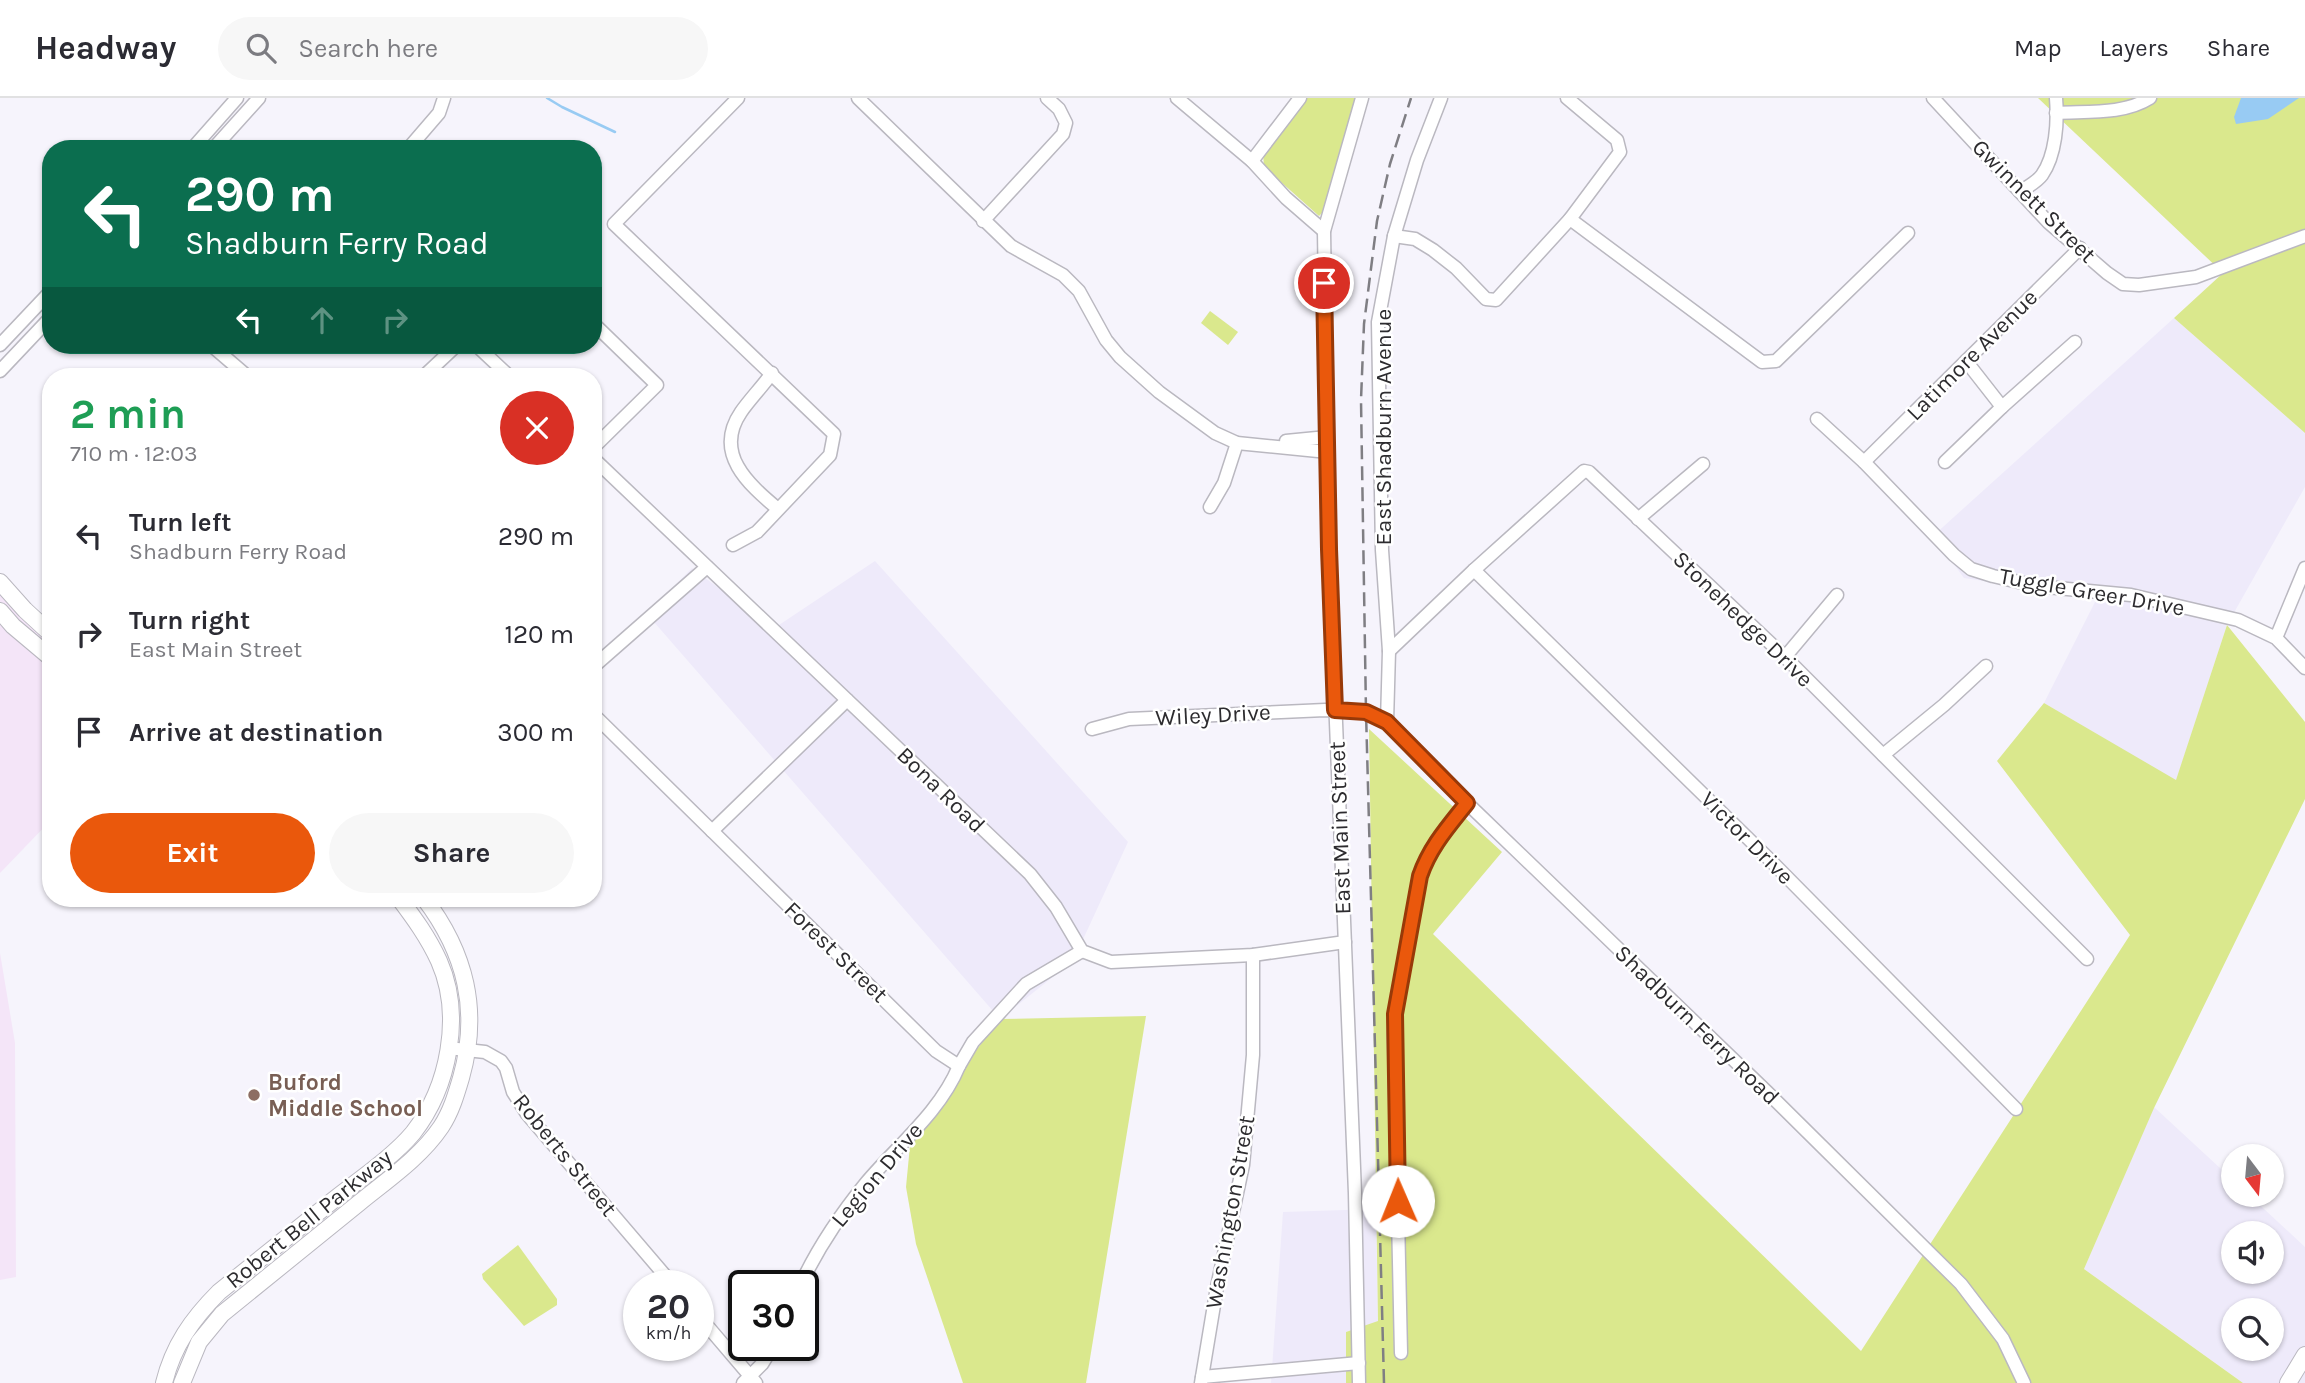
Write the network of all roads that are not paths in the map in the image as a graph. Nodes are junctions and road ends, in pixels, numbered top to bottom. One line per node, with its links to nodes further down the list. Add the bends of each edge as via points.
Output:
1 (237, 98): 16 (street)
2 (259, 98): 17 (street)
3 (444, 98): 18 (street)
4 (738, 98): 41 (street, via 614,224)
5 (859, 98): 22 (street)
6 (1047, 98): 22 (street, via 1066,123 1063,134)
7 (1177, 98): 19 (street)
8 (1300, 98): 19 (street)
9 (1362, 98): 23 (street, East Main Street)
10 (1441, 98): 25 (street, East Shadburn Avenue)
11 (1567, 98): 21 (street, via 1617,140 1620,152)
12 (1933, 98): 20 (street, Gwinnett Street)
13 (2056, 98): 15 (street)
14 (2150, 98): 15 (street, via 2126,109)
15 (2056, 113): 20 (street, via 2049,162 2040,177)
16 (200, 140)
17 (221, 140)
18 (420, 140)
19 (1252, 161): 23 (street)
20 (2020, 192): 27 (street, Gwinnett Street)
21 (1570, 219): 24 (street, via 1769,363 1811,329); 25 (street, via 1496,300 1486,299 1433,250 1415,239)
22 (983, 221): 46 (street, via 1011,246 1063,275 1079,290 1106,340 1142,377 1207,427)
23 (1324, 231): 44 (street, East Main Street)
24 (1908, 233)
25 (1394, 236): 66 (street, East Shadburn Avenue, via 1378,322 1382,550)
26 (2305, 236): 27 (street, Gwinnett Street, via 2196,277 2139,285 2123,284)
27 (2080, 248): 36 (street, Latimore Avenue)
28 (42, 301): 32 (street)
29 (42, 327): 40 (street)
30 (602, 332): 45 (street, via 657,385)
31 (2076, 342): 42 (street)
32 (0, 345)
33 (221, 354): 37 (street)
34 (447, 354): 38 (street)
35 (486, 354): 39 (street)
36 (1966, 361): 42 (street); 49 (street, Latimore Avenue)
37 (238, 368)
38 (433, 368)
39 (500, 368)
40 (0, 371)
41 (772, 373): 54 (street, via 731,432 732,453 741,475); 54 (street, via 834,433 830,455)
42 (2002, 407): 50 (street)
43 (1817, 419): 49 (street, Tuggle Greer Drive)
44 (1327, 438): 47 (street); 48 (street, East Main Street)
45 (602, 440)
46 (1237, 443): 47 (street); 53 (street, via 1224,484)
47 (1258, 444): 48 (street)
48 (1328, 453): 72 (street, East Main Street)
49 (1864, 462): 64 (street, Tuggle Greer Drive, via 1971,569 2036,586 2143,598 2238,620)
50 (1945, 462)
51 (1703, 464): 55 (street)
52 (602, 467): 57 (street, Bona Road)
53 (1210, 507)
54 (778, 509): 56 (street, via 757,532)
55 (1638, 519): 59 (street, Stonehedge Drive, via 1584,471); 67 (street, Stonehedge Drive)
56 (733, 545)
57 (707, 567): 68 (street); 71 (street, Bona Road)
58 (2305, 568): 64 (street)
59 (1474, 570): 66 (street, Stonehedge Drive); 88 (street, Victor Drive)
60 (0, 582): 63 (main road)
61 (1837, 595): 67 (street)
62 (0, 611): 65 (main road)
63 (42, 626)
64 (2276, 638): 70 (street, Tuggle Greer Drive)
65 (42, 650)
66 (1389, 651): 73 (street, East Shadburn Avenue)
67 (1785, 657): 76 (street, Stonehedge Drive)
68 (602, 659)
69 (1986, 666): 76 (street)
70 (2305, 668)
71 (847, 700): 78 (street); 82 (street, Bona Road, via 1030,874 1056,906)
72 (1335, 710): 73 (street, Shadburn Ferry Road, via 1366,712); 75 (street, Wiley Drive, via 1129,719); 81 (street, East Main Street)
73 (1387, 722): 77 (street, Shadburn Ferry Road)
74 (602, 723): 78 (street, Forest Street)
75 (1091, 729)
76 (1883, 755): 84 (street, Stonehedge Drive)
77 (1467, 803): 92 (street, via 1434,845 1423,869 1397,998); 101 (street, Shadburn Ferry Road, via 1961,1284 2003,1339)
78 (712, 831): 87 (street, Forest Street, via 936,1051)
79 (406, 907): 85 (main road, Robert Bell Parkway, via 440,964 450,998)
80 (430, 907): 86 (main road, Robert Bell Parkway, via 459,960 470,1003)
81 (1345, 942): 83 (street); 95 (street, East Main Street)
82 (1082, 951): 83 (street, via 1111,962); 87 (street, via 1026,984 973,1042)
83 (1253, 955): 96 (street, Washington Street, via 1253,1055 1242,1165)
84 (2087, 959)
85 (448, 1048): 86 (street, Roberts Street); 98 (main road, Robert Bell Parkway, via 434,1100 412,1133 196,1315 176,1346)
86 (468, 1051): 89 (street, Roberts Street, via 485,1052 501,1061 527,1114); 99 (main road, Robert Bell Parkway, via 454,1103 435,1135 222,1314 199,1342)
87 (959, 1066): 90 (street, Legion Drive, via 950,1088 865,1184 817,1249)
88 (2016, 1109)
89 (660, 1270)
90 (807, 1270)
91 (714, 1336): 97 (street)
92 (1401, 1353)
93 (2305, 1355): 102 (main road)
94 (764, 1361): 97 (street)
95 (1359, 1363): 96 (street); 100 (street, East Main Street)
96 (1201, 1380)
97 (749, 1381)
98 (164, 1383)
99 (182, 1383)
100 (1359, 1383)
101 (2024, 1383)
102 (2288, 1383)

